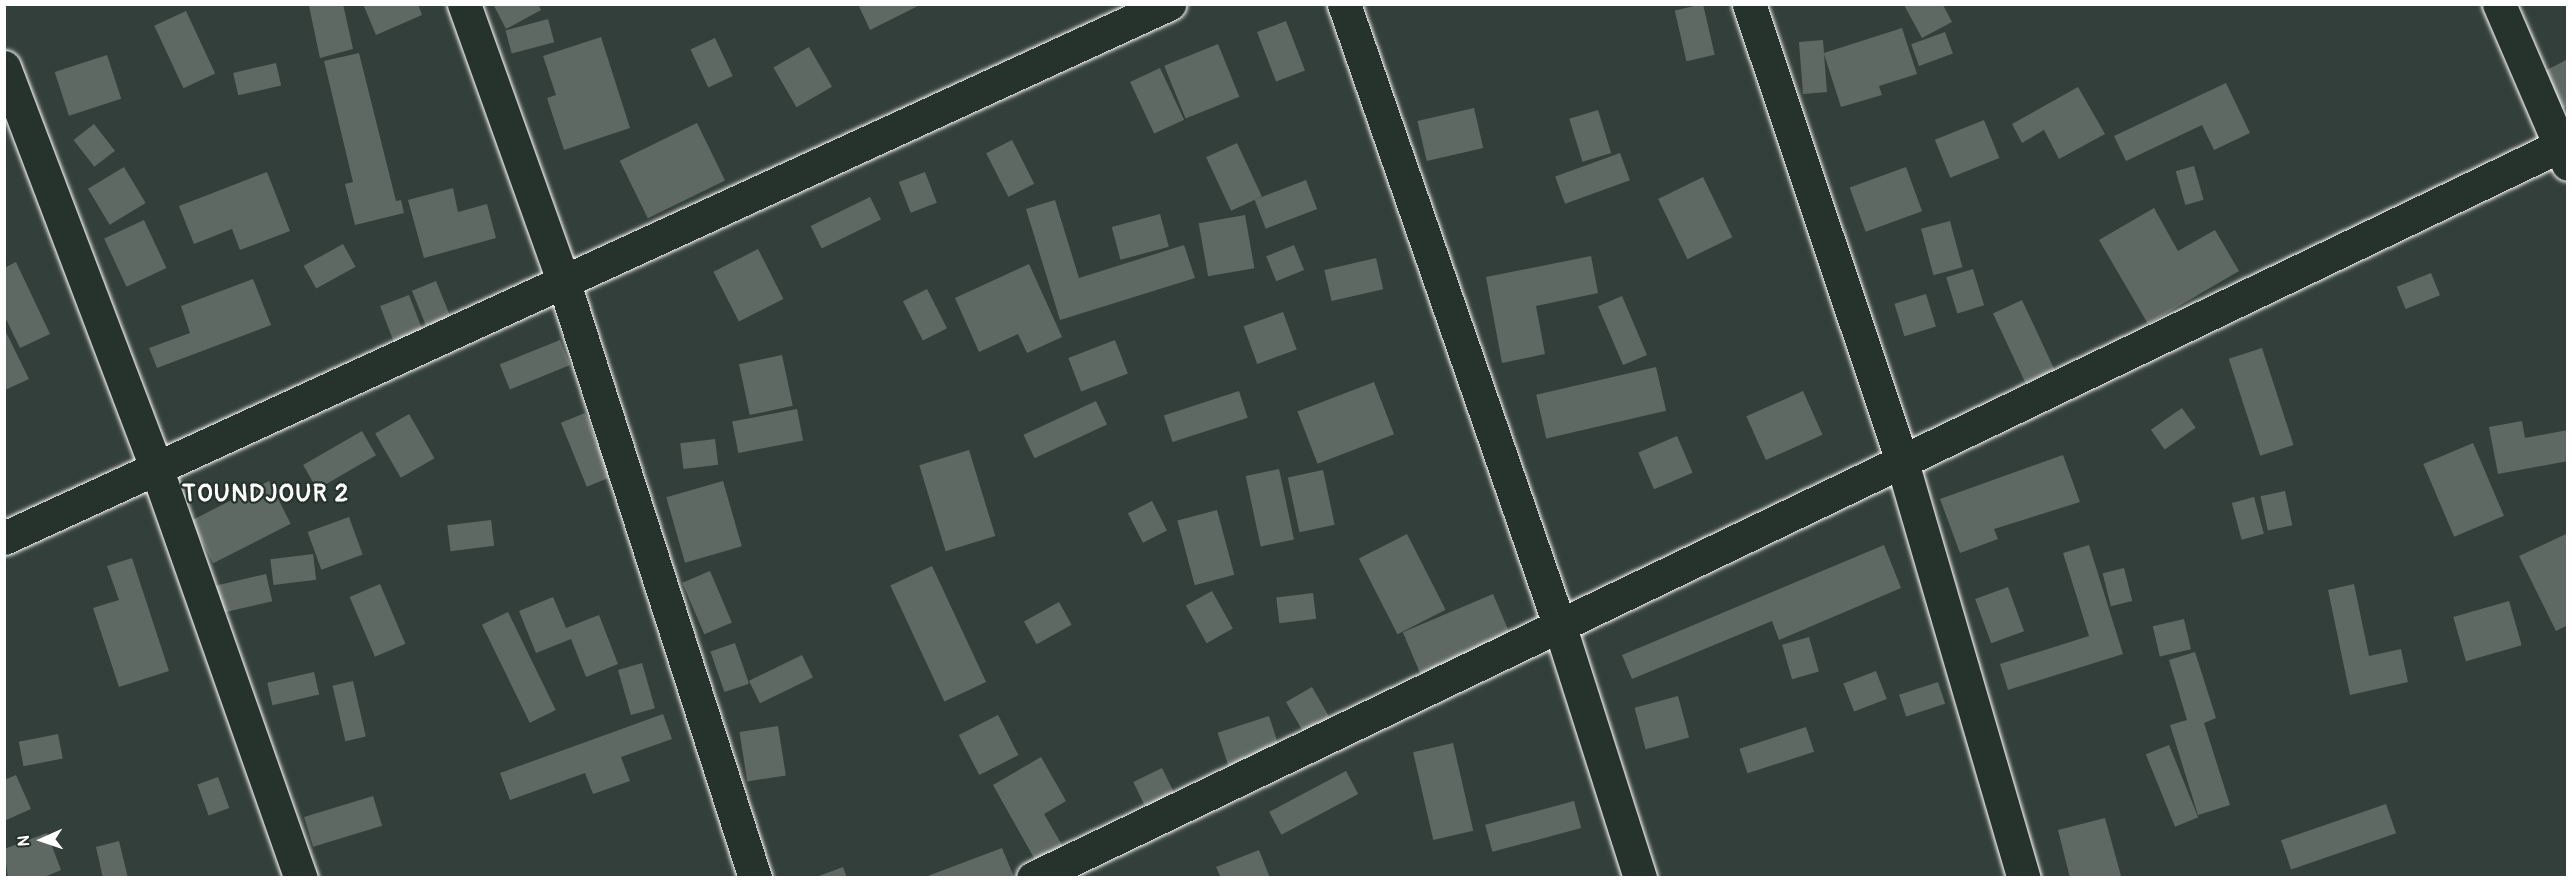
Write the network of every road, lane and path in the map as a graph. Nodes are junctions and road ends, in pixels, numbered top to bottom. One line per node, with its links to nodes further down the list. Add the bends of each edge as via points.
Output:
1 (464, 4): 8 (street)
2 (1169, 4): 8 (street)
3 (1344, 4): 12 (street)
4 (1749, 4): 9 (street)
5 (2499, 4): 7 (street)
6 (4, 68): 10 (street)
7 (2565, 151): 9 (street)
8 (564, 283): 10 (street); 14 (street)
9 (1902, 462): 12 (street); 17 (street)
10 (157, 470): 11 (street); 13 (street)
11 (4, 538)
12 (1560, 627): 15 (street); 16 (street)
13 (301, 878)
14 (755, 878)
15 (1033, 878)
16 (1640, 878)
17 (2024, 878)

